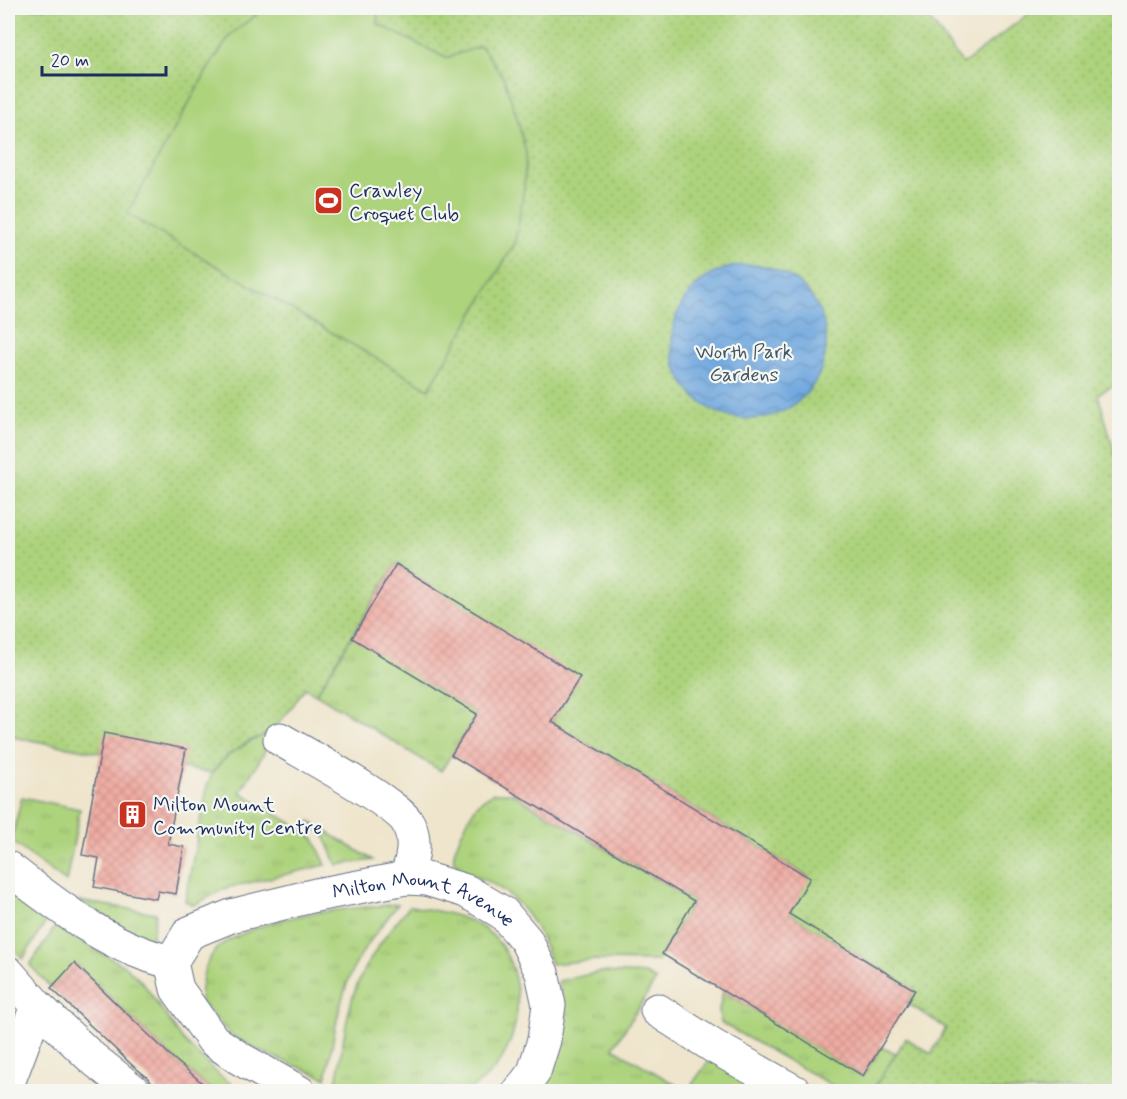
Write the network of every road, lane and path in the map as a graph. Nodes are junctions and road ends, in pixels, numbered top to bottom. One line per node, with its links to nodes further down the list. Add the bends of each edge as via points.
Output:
1 (280, 739): 3 (street, via 393,807 409,823 412,861)
2 (8, 868): 4 (street, via 62,909 121,945 146,957)
3 (406, 878): 4 (street, Milton Mount Avenue, via 231,916 189,933); 11 (street, Milton Mount Avenue, via 426,879 466,891 503,913 526,940 542,973 549,1005 534,1072)
4 (171, 962): 10 (street, via 177,989 213,1040)
5 (8, 973): 6 (street)
6 (37, 1006): 8 (street); 9 (street)
7 (657, 1010): 12 (street, via 712,1047)
8 (8, 1083)
9 (133, 1091)
10 (299, 1092)
11 (519, 1092)
12 (795, 1092)

